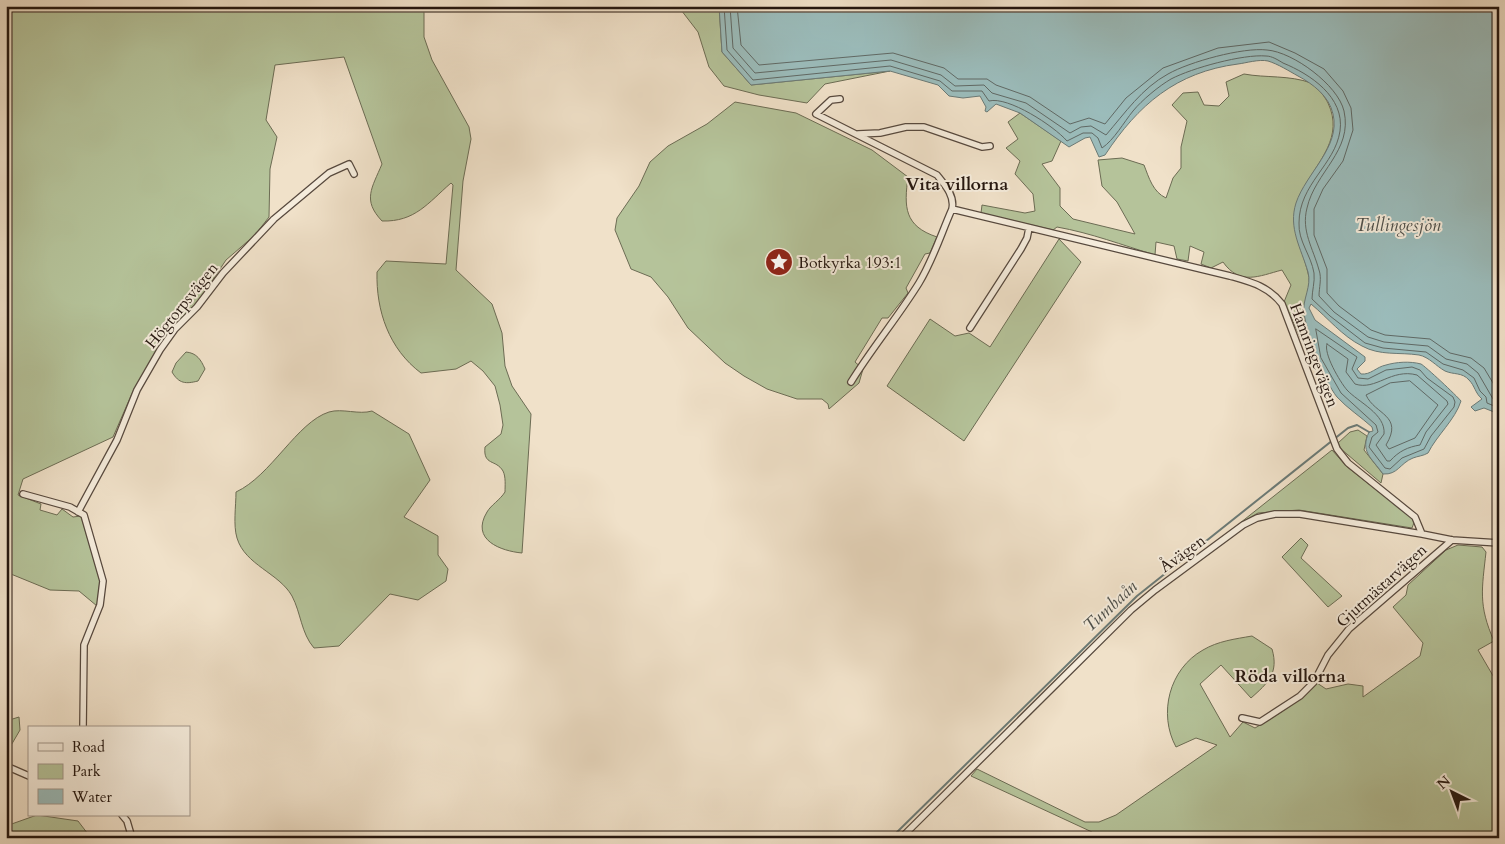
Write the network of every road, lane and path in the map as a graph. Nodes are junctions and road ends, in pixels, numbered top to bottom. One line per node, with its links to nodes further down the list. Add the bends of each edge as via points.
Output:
1 (840, 99): 2 (street, via 831,100 816,114)
2 (856, 134): 3 (street, via 924,127 982,147); 5 (street, via 938,175 952,198)
3 (990, 146)
4 (354, 174): 10 (street, Högtorpsvägen, via 349,164 340,166 274,220 175,329 137,390 117,440)
5 (952, 210): 6 (street, Hamringevägen); 8 (street, via 919,284 871,348)
6 (1029, 228): 7 (street, via 1025,242); 11 (street, Hamringevägen, via 1230,276 1274,293 1282,304 1337,449 1348,463 1415,517)
7 (970, 328)
8 (851, 382)
9 (22, 494): 10 (street, via 70,506)
10 (78, 512): 15 (street, via 84,515 103,581 100,605 84,645)
11 (1422, 534): 12 (street); 20 (street, Åvägen, via 1300,514 1275,514 1243,525 1131,610)
12 (1452, 540): 13 (street); 14 (street, Gjutmästarvägen, via 1349,629 1328,655 1314,682 1300,696 1260,722)
13 (1499, 543)
14 (1242, 718)
15 (83, 726)
16 (6, 766): 17 (street)
17 (28, 776)
18 (123, 816): 19 (street)
19 (132, 838)
20 (901, 838)

